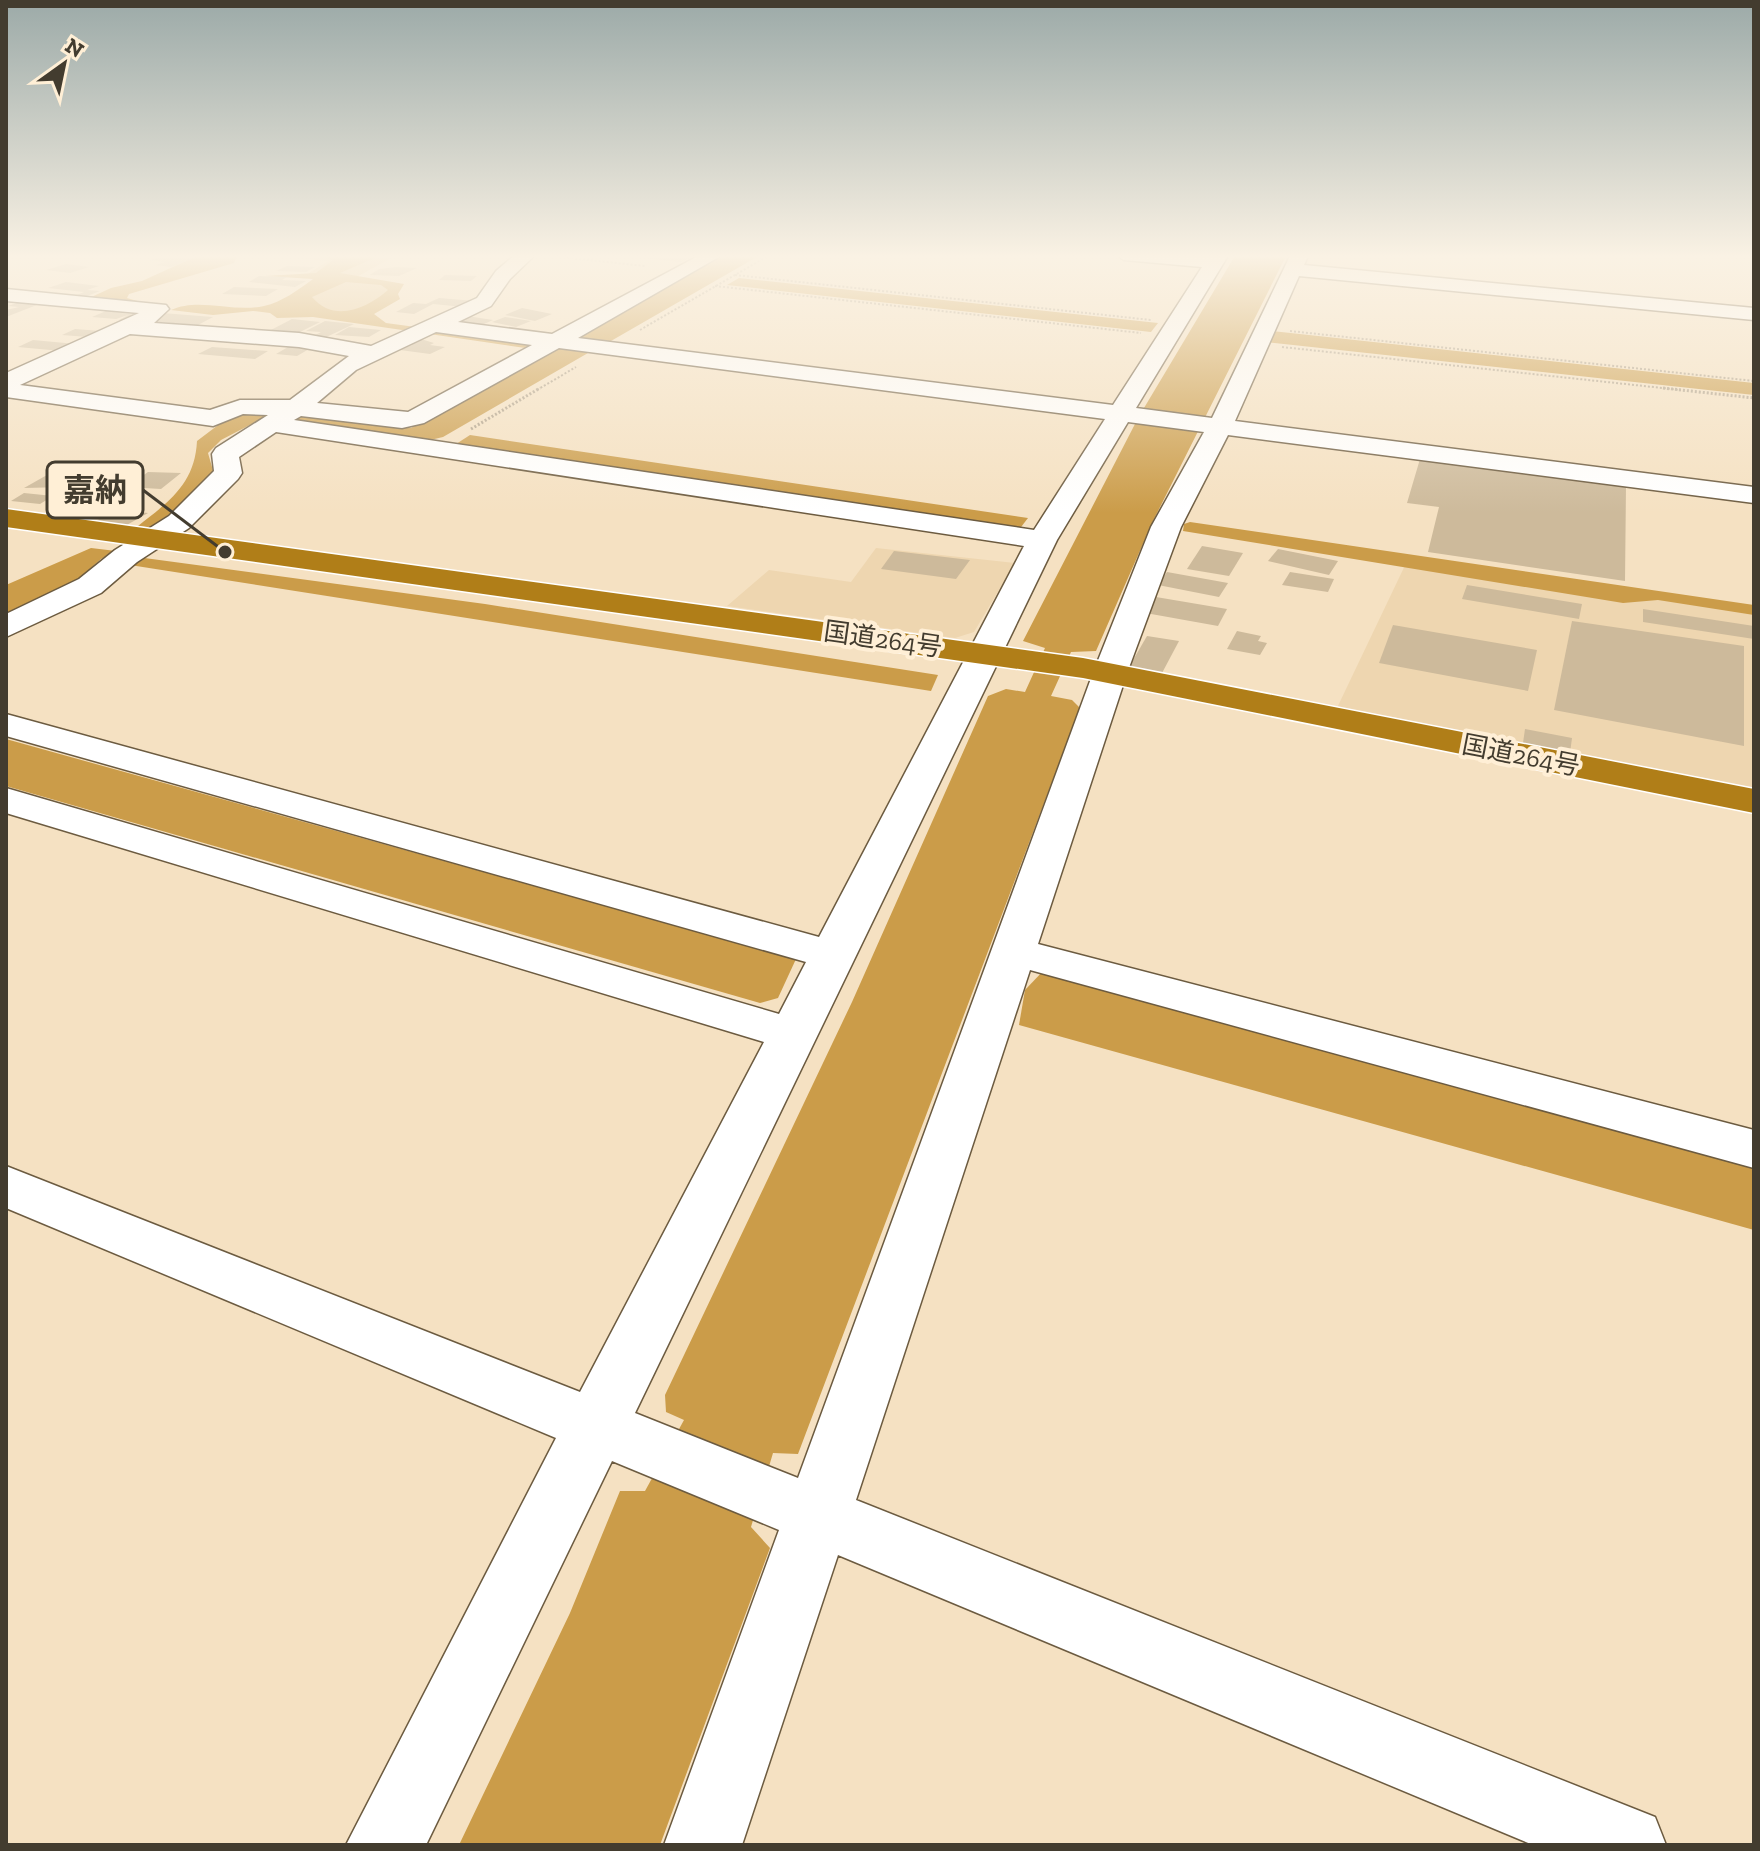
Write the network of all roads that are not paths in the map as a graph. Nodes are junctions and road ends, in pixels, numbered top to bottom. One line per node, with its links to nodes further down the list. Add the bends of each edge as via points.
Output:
1 (97, 340): 10 (street)
2 (301, 340): 9 (street)
3 (399, 340): 9 (street)
4 (529, 340): 8 (street)
5 (578, 340): 8 (street)
6 (1166, 340): 13 (street)
7 (1260, 340): 14 (street)
8 (571, 345): 12 (street, via 415,418); 13 (street)
9 (372, 353): 12 (street, via 333,375)
10 (6, 382)
11 (6, 390): 12 (street, via 213,418 240,407)
12 (284, 415): 17 (street, via 225,454 228,473 179,522); 18 (street)
13 (1119, 415): 14 (street); 18 (street)
14 (1220, 427): 15 (street); 21 (street)
15 (1754, 495)
16 (6, 518): 17 (highway, 国道264号)
17 (155, 537): 19 (street, via 90,586); 20 (highway, 国道264号)
18 (1042, 540): 20 (street)
19 (6, 627)
20 (1005, 656): 21 (highway, 国道264号); 26 (street)
21 (1092, 670): 24 (highway, 国道264号); 25 (street)
22 (6, 725): 26 (street)
23 (6, 800): 27 (street)
24 (1754, 801)
25 (1016, 952): 28 (street); 31 (street)
26 (831, 955): 27 (street)
27 (792, 1034): 30 (street)
28 (1754, 1149)
29 (6, 1186): 30 (street)
30 (594, 1427): 31 (street); 32 (street)
31 (792, 1502): 33 (street); 34 (street)
32 (385, 1845)
33 (703, 1845)
34 (1627, 1845)

